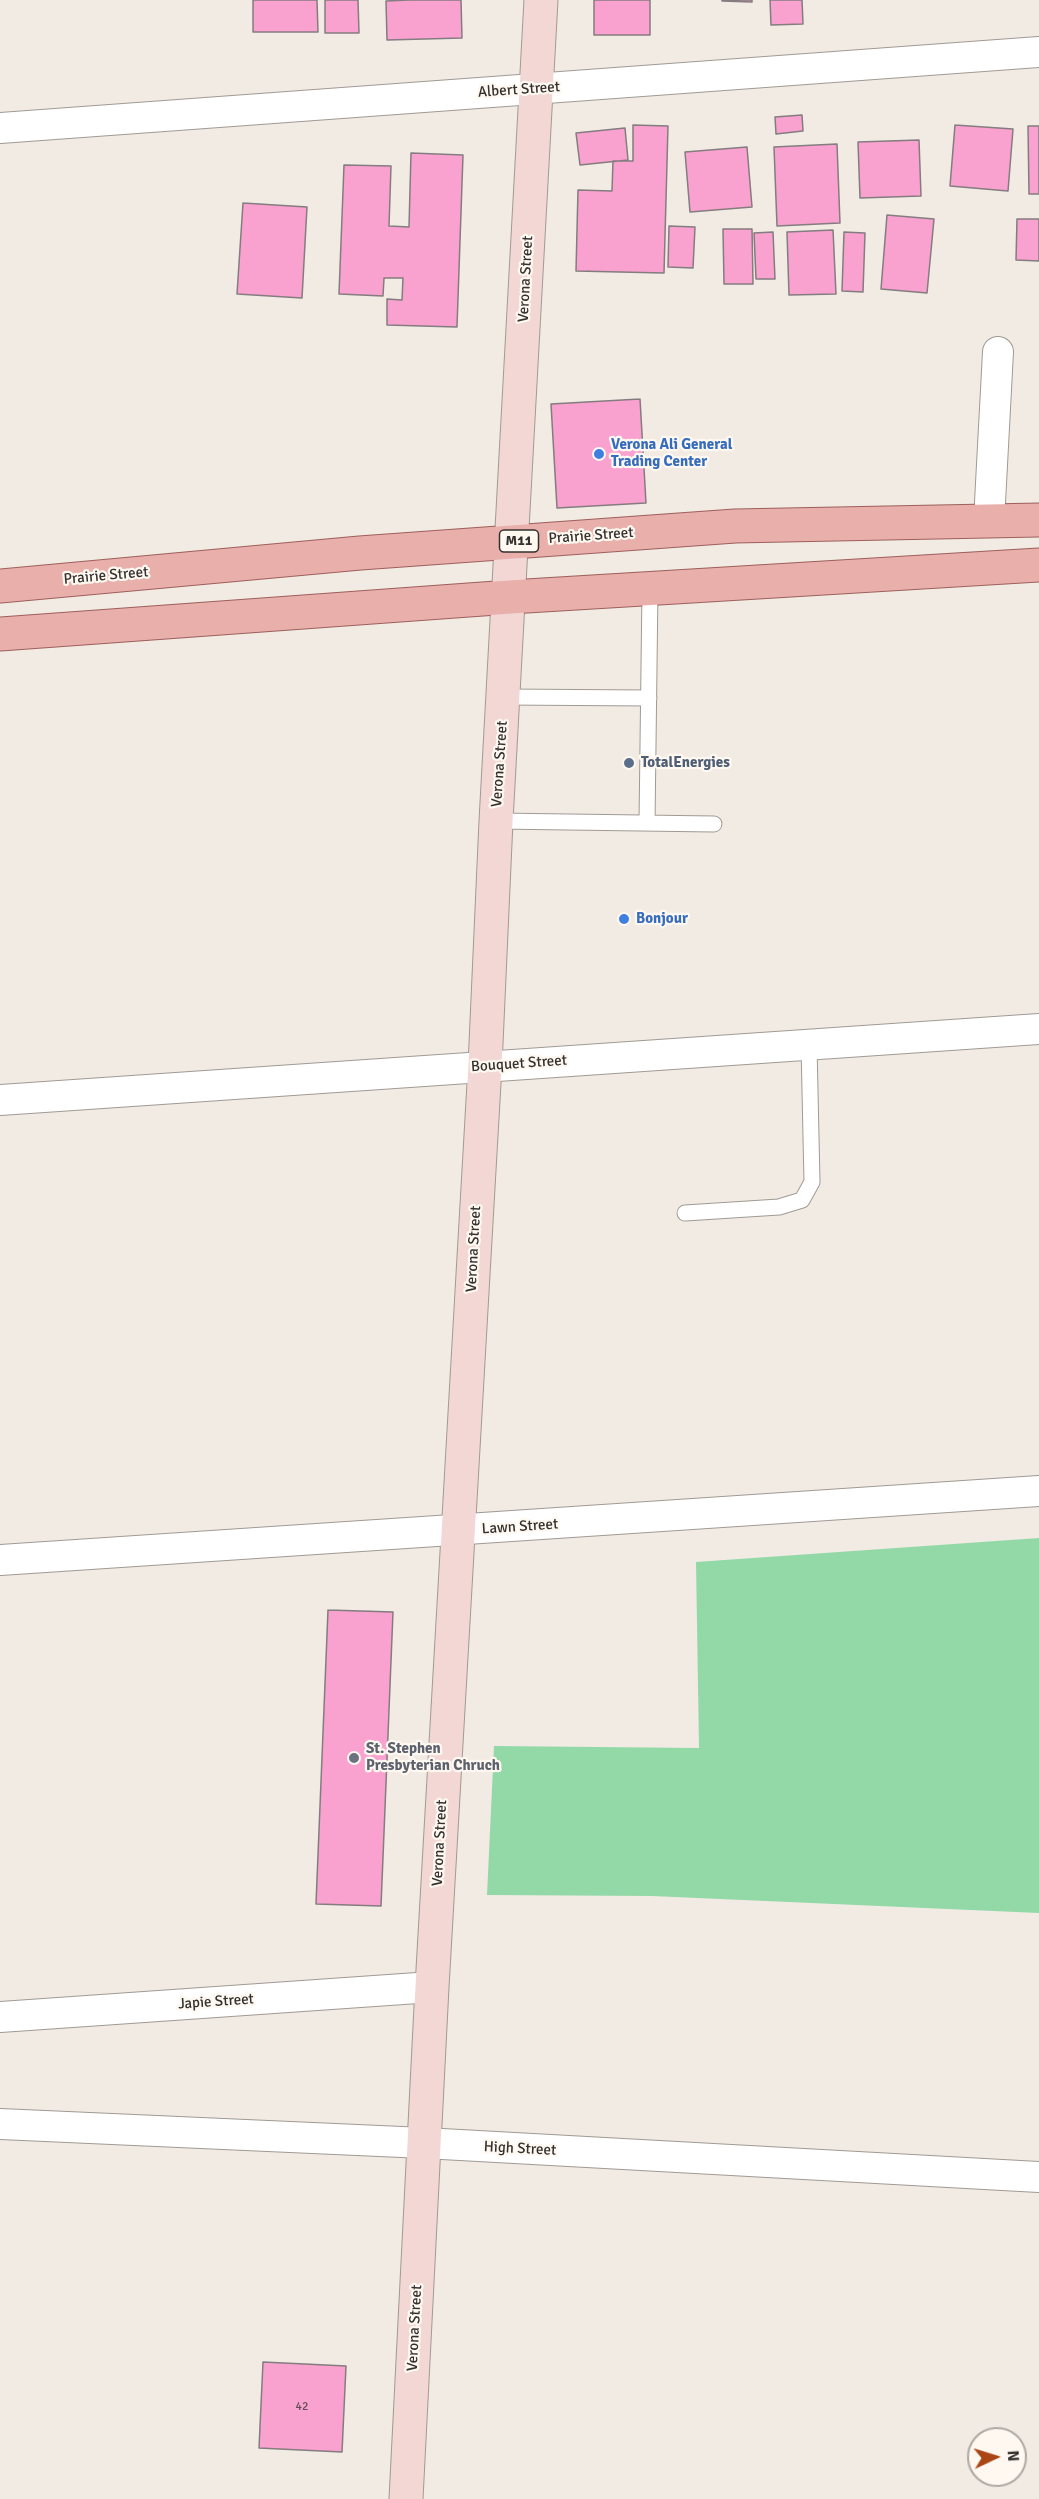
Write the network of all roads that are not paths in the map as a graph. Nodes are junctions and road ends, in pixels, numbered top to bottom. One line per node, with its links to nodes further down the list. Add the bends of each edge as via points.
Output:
1 (541, 0): 3 (main road, Verona Street)
2 (1039, 52): 3 (street, Albert Street)
3 (537, 89): 4 (street, Albert Street); 8 (main road, Verona Street)
4 (0, 128)
5 (998, 352): 7 (street)
6 (1039, 520): 7 (main road, Prairie Street / M11)
7 (989, 521): 8 (main road, Prairie Street / M11, via 735,526)
8 (512, 542): 10 (main road, Prairie Street / M11); 12 (main road, Verona Street)
9 (1039, 565): 11 (main road)
10 (0, 586)
11 (650, 589): 12 (main road); 15 (lane)
12 (510, 597): 13 (main road); 14 (main road, Verona Street)
13 (0, 634)
14 (504, 697): 15 (lane); 16 (main road, Verona Street)
15 (649, 698): 17 (lane)
16 (496, 821): 17 (lane); 21 (main road, Verona Street)
17 (647, 823): 18 (lane)
18 (714, 824)
19 (1039, 1029): 20 (street, Bouquet Street)
20 (810, 1045): 21 (street, Bouquet Street); 23 (lane, via 812,1182 802,1200 779,1207)
21 (485, 1066): 22 (street, Bouquet Street); 25 (main road, Verona Street)
22 (0, 1100)
23 (685, 1213)
24 (1039, 1491): 25 (street, Lawn Street)
25 (457, 1532): 26 (street, Lawn Street); 27 (main road, Verona Street)
26 (0, 1560)
27 (432, 1987): 28 (street, Japie Street); 30 (main road, Verona Street)
28 (0, 2018)
29 (0, 2124): 30 (street, High Street)
30 (424, 2143): 31 (street, High Street); 32 (main road, Verona Street)
31 (1039, 2177)
32 (406, 2499)

